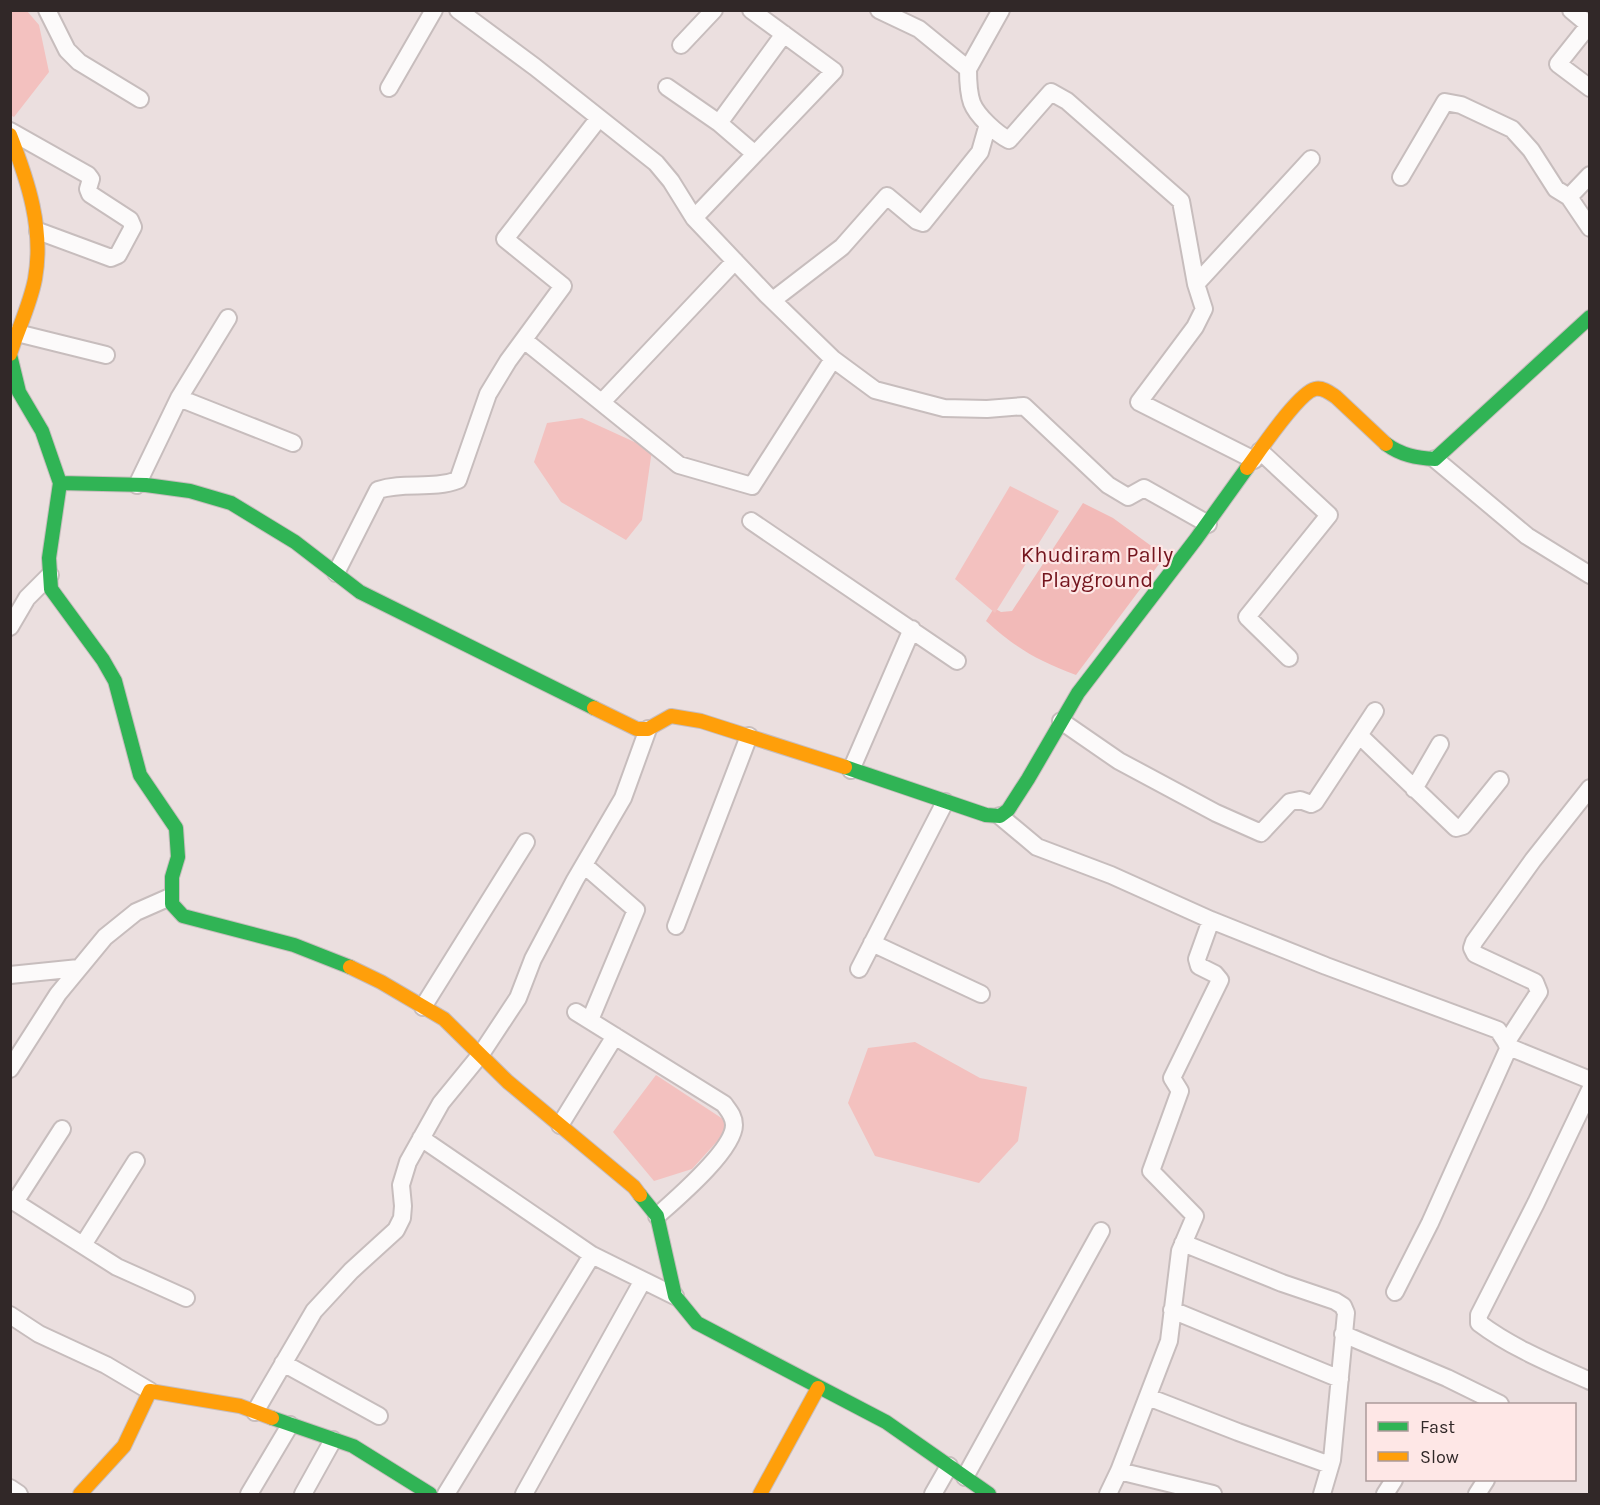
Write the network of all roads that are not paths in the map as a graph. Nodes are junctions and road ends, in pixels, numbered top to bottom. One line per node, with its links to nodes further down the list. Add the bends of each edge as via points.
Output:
1 (46, 10): 15 (street, via 67,50 79,62)
2 (434, 10): 13 (street)
3 (458, 10): 16 (street)
4 (714, 10): 10 (street)
5 (751, 10): 9 (street)
6 (879, 10): 11 (street, via 919,29)
7 (1000, 10): 11 (street)
8 (1571, 10): 14 (street, via 1589,25 1558,64)
9 (784, 34): 17 (street); 20 (street, via 834,71)
10 (681, 45)
11 (968, 69): 18 (street, via 972,104)
12 (667, 87): 17 (street)
13 (389, 88)
14 (1590, 88)
15 (140, 99)
16 (599, 118): 25 (street, via 656,164); 34 (street, via 505,239 563,286)
17 (719, 123): 20 (street)
18 (988, 124): 29 (street, via 996,134 1009,140 1051,92 1067,101 1181,201); 30 (street, via 980,152 923,223 887,196 842,247)
19 (10, 133): 27 (street, via 24,170); 27 (street, via 88,175 90,194 130,220 133,227 118,255 111,258)
20 (755, 154): 25 (street)
21 (1311, 159): 29 (street)
22 (1590, 175): 24 (street)
23 (1401, 177): 24 (street, via 1445,102 1461,105 1512,129 1556,189)
24 (1569, 197): 26 (street)
25 (694, 218): 28 (street)
26 (1590, 228)
27 (38, 231): 33 (street, via 35,279)
28 (735, 261): 30 (street); 39 (street)
29 (1196, 284): 41 (street, via 1204,309 1139,402)
30 (773, 300): 37 (street)
31 (1590, 317): 42 (street)
32 (228, 318): 38 (street)
33 (17, 333): 35 (street); 36 (street)
34 (524, 340): 39 (street); 47 (street, via 488,394 458,480 443,486 391,486 378,490)
35 (10, 355): 43 (street, via 19,392 42,431)
36 (106, 355)
37 (833, 359): 39 (street, via 752,486 679,465); 46 (street, via 875,390 944,408 1024,406 1108,485 1128,497 1144,488)
38 (179, 398): 40 (street); 44 (street)
39 (602, 402)
40 (293, 443)
41 (1257, 456): 42 (street, via 1307,392 1317,387 1331,393 1399,454); 46 (street); 52 (street, via 1329,515 1247,617)
42 (1435, 459): 49 (street, via 1527,536)
43 (60, 483): 44 (street); 48 (street)
44 (137, 485): 47 (street, via 190,491 231,503 295,542)
45 (751, 521): 51 (street)
46 (1208, 524): 55 (street, via 1078,693)
47 (336, 573): 56 (street, via 360,592 618,721)
48 (50, 575): 50 (street, via 27,598); 68 (street, via 51,589 115,681 140,776 176,828 178,857)
49 (1590, 575)
50 (10, 627)
51 (912, 629): 53 (street); 60 (street)
52 (1290, 658)
53 (957, 661)
54 (1375, 711): 57 (street)
55 (1061, 721): 57 (street, via 1119,761 1261,833 1290,802 1315,802); 65 (street, via 1015,800)
56 (648, 729): 58 (street, via 671,716); 67 (street, via 623,798)
57 (1359, 735): 63 (street)
58 (749, 736): 60 (street); 70 (street)
59 (1440, 744): 63 (street)
60 (851, 770): 64 (street)
61 (1500, 780): 63 (street, via 1463,826 1456,828)
62 (1590, 788): 78 (street, via 1533,860 1472,948 1475,954 1535,982 1538,987 1539,992)
63 (1414, 789)
64 (945, 802): 65 (street); 71 (street)
65 (1000, 816): 69 (street, via 1037,847)
66 (526, 842): 76 (street)
67 (584, 865): 77 (street, via 636,910 583,1016); 79 (street, via 533,959 518,998)
68 (170, 897): 72 (street, via 136,912 105,937); 76 (street, via 183,916 294,945 337,961)
69 (1212, 920): 78 (street, via 1498,1030); 90 (street, via 1197,959 1200,966 1220,980 1172,1078 1180,1090 1151,1171 1195,1216)
70 (676, 926)
71 (872, 943): 73 (street); 75 (street)
72 (79, 968): 74 (street); 80 (street)
73 (859, 969)
74 (10, 975)
75 (981, 994)
76 (423, 1007): 79 (street, via 444,1019)
77 (615, 1036): 83 (street); 88 (street, via 724,1104 732,1115 732,1136 700,1178)
78 (1508, 1045): 81 (street); 94 (street, via 1430,1223)
79 (481, 1054): 83 (street); 85 (street, via 441,1103)
80 (10, 1069)
81 (1590, 1080)
82 (1590, 1090): 102 (street, via 1479,1315 1479,1323 1529,1353)
83 (560, 1125): 88 (street, via 634,1187)
84 (62, 1129): 87 (street)
85 (421, 1138): 92 (street); 100 (street, via 401,1185 402,1218 396,1230 314,1311)
86 (136, 1161): 91 (street)
87 (13, 1201): 91 (street)
88 (657, 1216): 95 (street)
89 (1101, 1231): 114 (street)
90 (1184, 1242): 97 (street); 99 (street, via 1335,1301 1346,1313)
91 (83, 1245): 96 (street, via 117,1267)
92 (592, 1255): 93 (street); 123 (street)
93 (642, 1282): 95 (street); 124 (street)
94 (1395, 1292)
95 (675, 1296): 103 (street, via 697,1323)
96 (186, 1298)
97 (1172, 1310): 101 (street); 105 (street, via 1169,1341)
98 (10, 1315): 104 (street)
99 (1343, 1334): 101 (street); 106 (street)
100 (283, 1363): 107 (street); 108 (street)
101 (1340, 1379): 111 (street)
102 (1590, 1381)
103 (818, 1388): 112 (street, via 886,1422); 125 (street)
104 (150, 1392): 107 (street, via 240,1406); 119 (street, via 124,1446)
105 (1148, 1396): 111 (street); 113 (street)
106 (1498, 1403)
107 (255, 1412): 109 (street)
108 (379, 1416)
109 (290, 1425): 110 (street); 120 (street)
110 (333, 1440): 121 (street); 122 (street, via 353,1446)
111 (1330, 1465): 130 (street)
112 (949, 1466): 114 (street); 126 (street)
113 (1119, 1471): 128 (street); 129 (street)
114 (965, 1477): 127 (street)
115 (1393, 1481): 131 (street)
116 (1485, 1481): 132 (street)
117 (10, 1488): 118 (street)
118 (19, 1494)
119 (80, 1494)
120 (249, 1494)
121 (303, 1494)
122 (430, 1494)
123 (446, 1494)
124 (524, 1494)
125 (760, 1494)
126 (933, 1494)
127 (989, 1494)
128 (1108, 1494)
129 (1213, 1494)
130 (1322, 1494)
131 (1385, 1494)
132 (1477, 1494)

